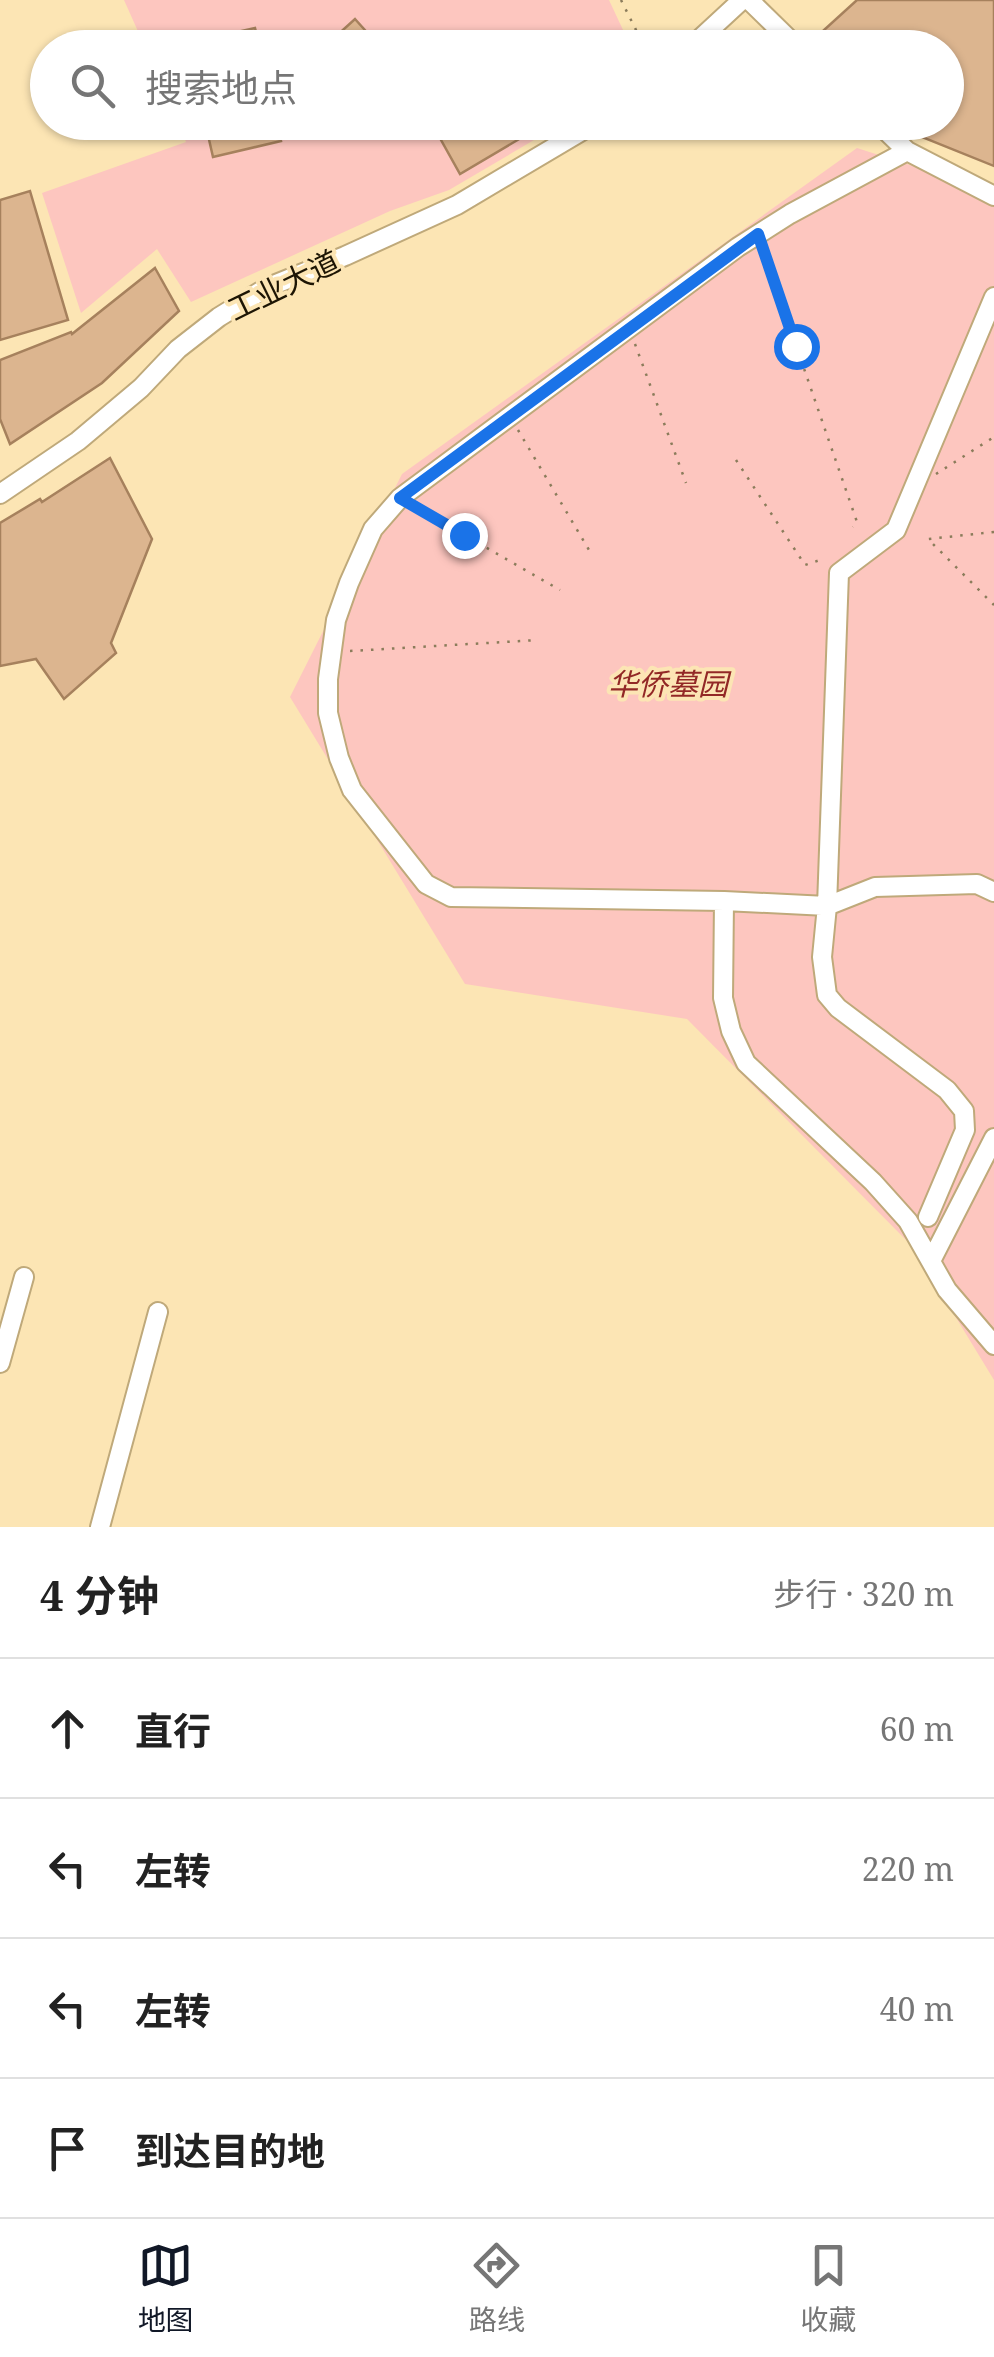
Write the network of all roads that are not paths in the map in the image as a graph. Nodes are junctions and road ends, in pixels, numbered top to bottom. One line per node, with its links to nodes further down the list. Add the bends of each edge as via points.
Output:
1 (745, 0): 2 (street); 3 (street)
2 (711, 30)
3 (778, 30)
4 (566, 140): 9 (street, 工业大道, via 456,205 235,307 178,349 78,441)
5 (895, 140): 6 (street)
6 (907, 152): 7 (street); 11 (street, via 758,234 400,498 365,544 336,620 328,713 339,758 352,790 426,884 450,897)
7 (994, 196)
8 (994, 297): 12 (street, via 896,530 839,572)
9 (0, 494)
10 (994, 892): 12 (street, via 977,884 875,887)
11 (724, 901): 12 (street); 15 (street, via 723,998 746,1063 873,1182)
12 (826, 906): 14 (street, via 822,957 828,995 964,1110 966,1130)
13 (994, 1138): 15 (street)
14 (928, 1217)
15 (931, 1261): 18 (street)
16 (24, 1278): 19 (street)
17 (158, 1312): 20 (street)
18 (994, 1345)
19 (0, 1363)
20 (100, 1527)

